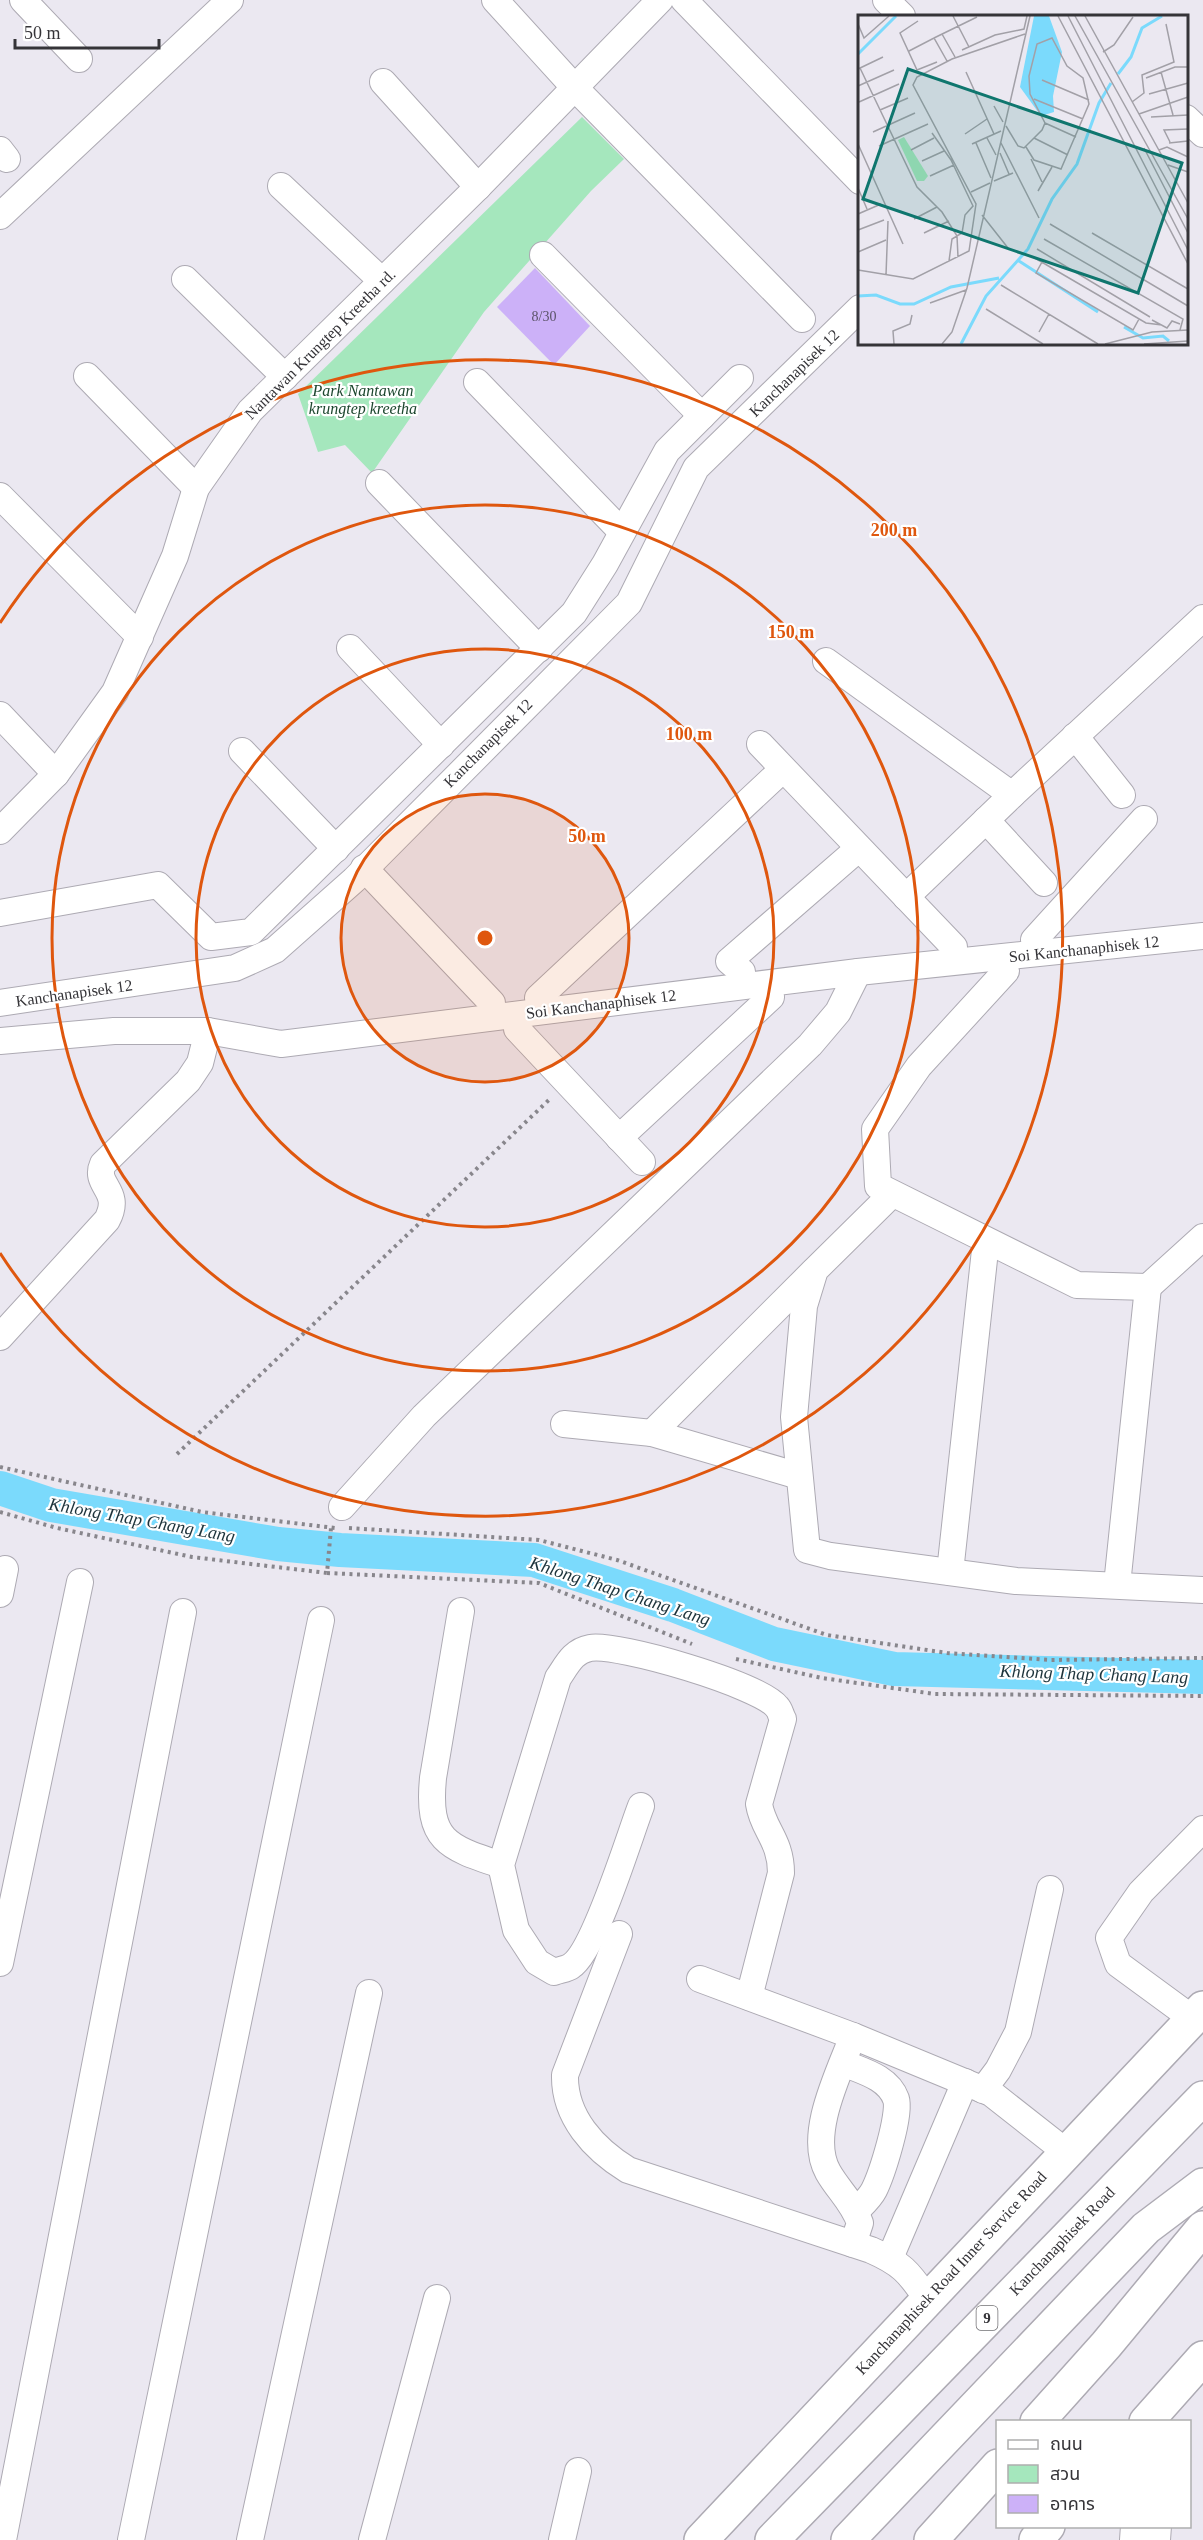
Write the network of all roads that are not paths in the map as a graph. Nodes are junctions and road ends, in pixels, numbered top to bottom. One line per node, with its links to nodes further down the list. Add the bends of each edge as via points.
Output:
1 (23, 0): 8 (street)
2 (230, 0): 16 (street)
3 (495, 0): 10 (street)
4 (660, 0): 10 (street, Nantawan Krungtep Kreetha rd.)
5 (684, 0): 13 (street)
6 (886, 0): 7 (street)
7 (901, 15)
8 (79, 59)
9 (383, 82): 15 (street)
10 (575, 88): 15 (street, Nantawan Krungtep Kreetha rd.); 21 (street)
11 (1188, 120): 12 (street)
12 (1203, 134)
13 (858, 179)
14 (281, 186): 19 (street)
15 (478, 187): 19 (street, Nantawan Krungtep Kreetha rd.)
16 (0, 216)
17 (543, 255): 26 (street)
18 (185, 279): 23 (street)
19 (382, 281): 23 (street, Nantawan Krungtep Kreetha rd.)
20 (858, 310): 50 (street, Kanchanapisek 12, via 696,468 628,603)
21 (802, 319)
22 (87, 376): 28 (street)
23 (285, 377): 28 (street, Nantawan Krungtep Kreetha rd., via 250,411)
24 (740, 378): 26 (street)
25 (477, 382): 30 (street)
26 (702, 416): 30 (street, via 666,451)
27 (379, 483): 34 (street)
28 (196, 488): 32 (street, Nantawan Krungtep Kreetha rd., via 175,556)
29 (0, 496): 32 (street)
30 (622, 532): 34 (street, via 579,606)
31 (1203, 618): 37 (street)
32 (140, 637): 42 (street, Nantawan Krungtep Kreetha rd., via 115,692)
33 (350, 648): 39 (street)
34 (539, 650): 39 (street)
35 (826, 660): 43 (street)
36 (0, 715): 42 (street)
37 (1075, 736): 43 (street); 44 (street)
38 (760, 744): 41 (street)
39 (441, 745): 48 (street)
40 (242, 751): 48 (street)
41 (782, 771): 49 (street); 61 (street)
42 (56, 774): 47 (street, Nantawan Krungtep Kreetha rd.)
43 (1012, 795): 46 (street)
44 (1122, 795)
45 (1144, 819): 55 (street)
46 (986, 820): 51 (street); 52 (street)
47 (0, 831)
48 (336, 849): 53 (street, via 251,932 211,937 158,885)
49 (858, 849): 52 (street); 58 (street, via 729,961)
50 (364, 868): 62 (street, Kanchanapisek 12, via 275,950 236,968); 63 (street)
51 (1044, 883)
52 (906, 897): 56 (street)
53 (0, 913)
54 (1203, 936): 59 (street, Soi Kanchanaphisek 12)
55 (1034, 940)
56 (954, 947)
57 (1006, 971): 69 (street, via 919,1066 875,1129 878,1186)
58 (742, 972)
59 (858, 972): 65 (street, Soi Kanchanaphisek 12, via 281,1044); 79 (street, via 838,1012 810,1045 424,1416)
60 (771, 997): 67 (street)
61 (538, 998)
62 (0, 1003)
63 (492, 1003)
64 (513, 1025): 67 (street)
65 (208, 1031): 66 (street, Soi Kanchanaphisek 12, via 114,1031); 75 (street, via 200,1063 188,1081 103,1164 101,1179 111,1194 113,1207 107,1220)
66 (0, 1041)
67 (619, 1138): 68 (street)
68 (642, 1162)
69 (892, 1194): 71 (street); 73 (street)
70 (1203, 1237): 72 (street)
71 (986, 1241): 74 (street, via 1077,1285); 81 (street)
72 (1191, 1260): 74 (street)
73 (815, 1270): 77 (street); 78 (street, via 804,1306 794,1417)
74 (1148, 1287): 83 (street)
75 (0, 1337)
76 (564, 1424): 77 (street)
77 (652, 1433): 78 (street)
78 (799, 1476): 81 (street, via 807,1550)
79 (337, 1517)
80 (5, 1569): 85 (street)
81 (950, 1572): 83 (street, via 1016,1581)
82 (80, 1582): 94 (street)
83 (1117, 1586): 84 (street)
84 (1203, 1590)
85 (0, 1594)
86 (461, 1611): 91 (street, via 431,1802 434,1821 443,1838 460,1852)
87 (183, 1612): 116 (street)
88 (321, 1620): 119 (street)
89 (641, 1806): 91 (street, via 594,1930 571,1967 554,1972 537,1962 516,1930)
90 (1203, 1829): 98 (street, via 1141,1892 1109,1938 1118,1964)
91 (501, 1865): 97 (street, via 558,1678 573,1655 591,1647 655,1656 760,1695 778,1707 783,1719 759,1804 781,1856 781,1873)
92 (1050, 1889): 101 (street, via 1018,2032 998,2070)
93 (619, 1934): 107 (street, via 565,2075 569,2110 582,2128 612,2161 628,2170)
94 (0, 1963)
95 (700, 1978): 97 (street)
96 (369, 1993): 120 (street)
97 (749, 1997): 99 (street)
98 (1198, 2013): 103 (main road, Kanchanaphisek Road Inner Service Road)
99 (853, 2036): 100 (street); 101 (street)
100 (843, 2063): 105 (street, via 820,2130 821,2154 828,2172); 105 (street, via 878,2078 896,2100 897,2115 874,2190)
101 (974, 2086): 103 (street, via 991,2093); 108 (street)
102 (1203, 2098): 124 (main road, Kanchanaphisek Road / 9)
103 (1066, 2152): 110 (main road, Kanchanaphisek Road Inner Service Road)
104 (1203, 2185): 125 (main road, via 1146,2228)
105 (856, 2211): 107 (street, via 860,2223)
106 (1203, 2228): 112 (main road)
107 (853, 2244): 108 (street)
108 (890, 2258): 110 (street, via 909,2272)
109 (436, 2298): 121 (street)
110 (927, 2299): 123 (main road, Kanchanaphisek Road Inner Service Road)
111 (1200, 2367): 113 (main road)
112 (1038, 2420)
113 (1148, 2420)
114 (996, 2468): 126 (main road)
115 (578, 2472): 122 (street)
116 (6, 2496): 118 (street)
117 (1046, 2528): 127 (main road)
118 (3, 2540)
119 (131, 2540)
120 (250, 2540)
121 (372, 2540)
122 (562, 2540)
123 (701, 2540)
124 (772, 2540)
125 (848, 2540)
126 (931, 2540)
127 (1036, 2540)

